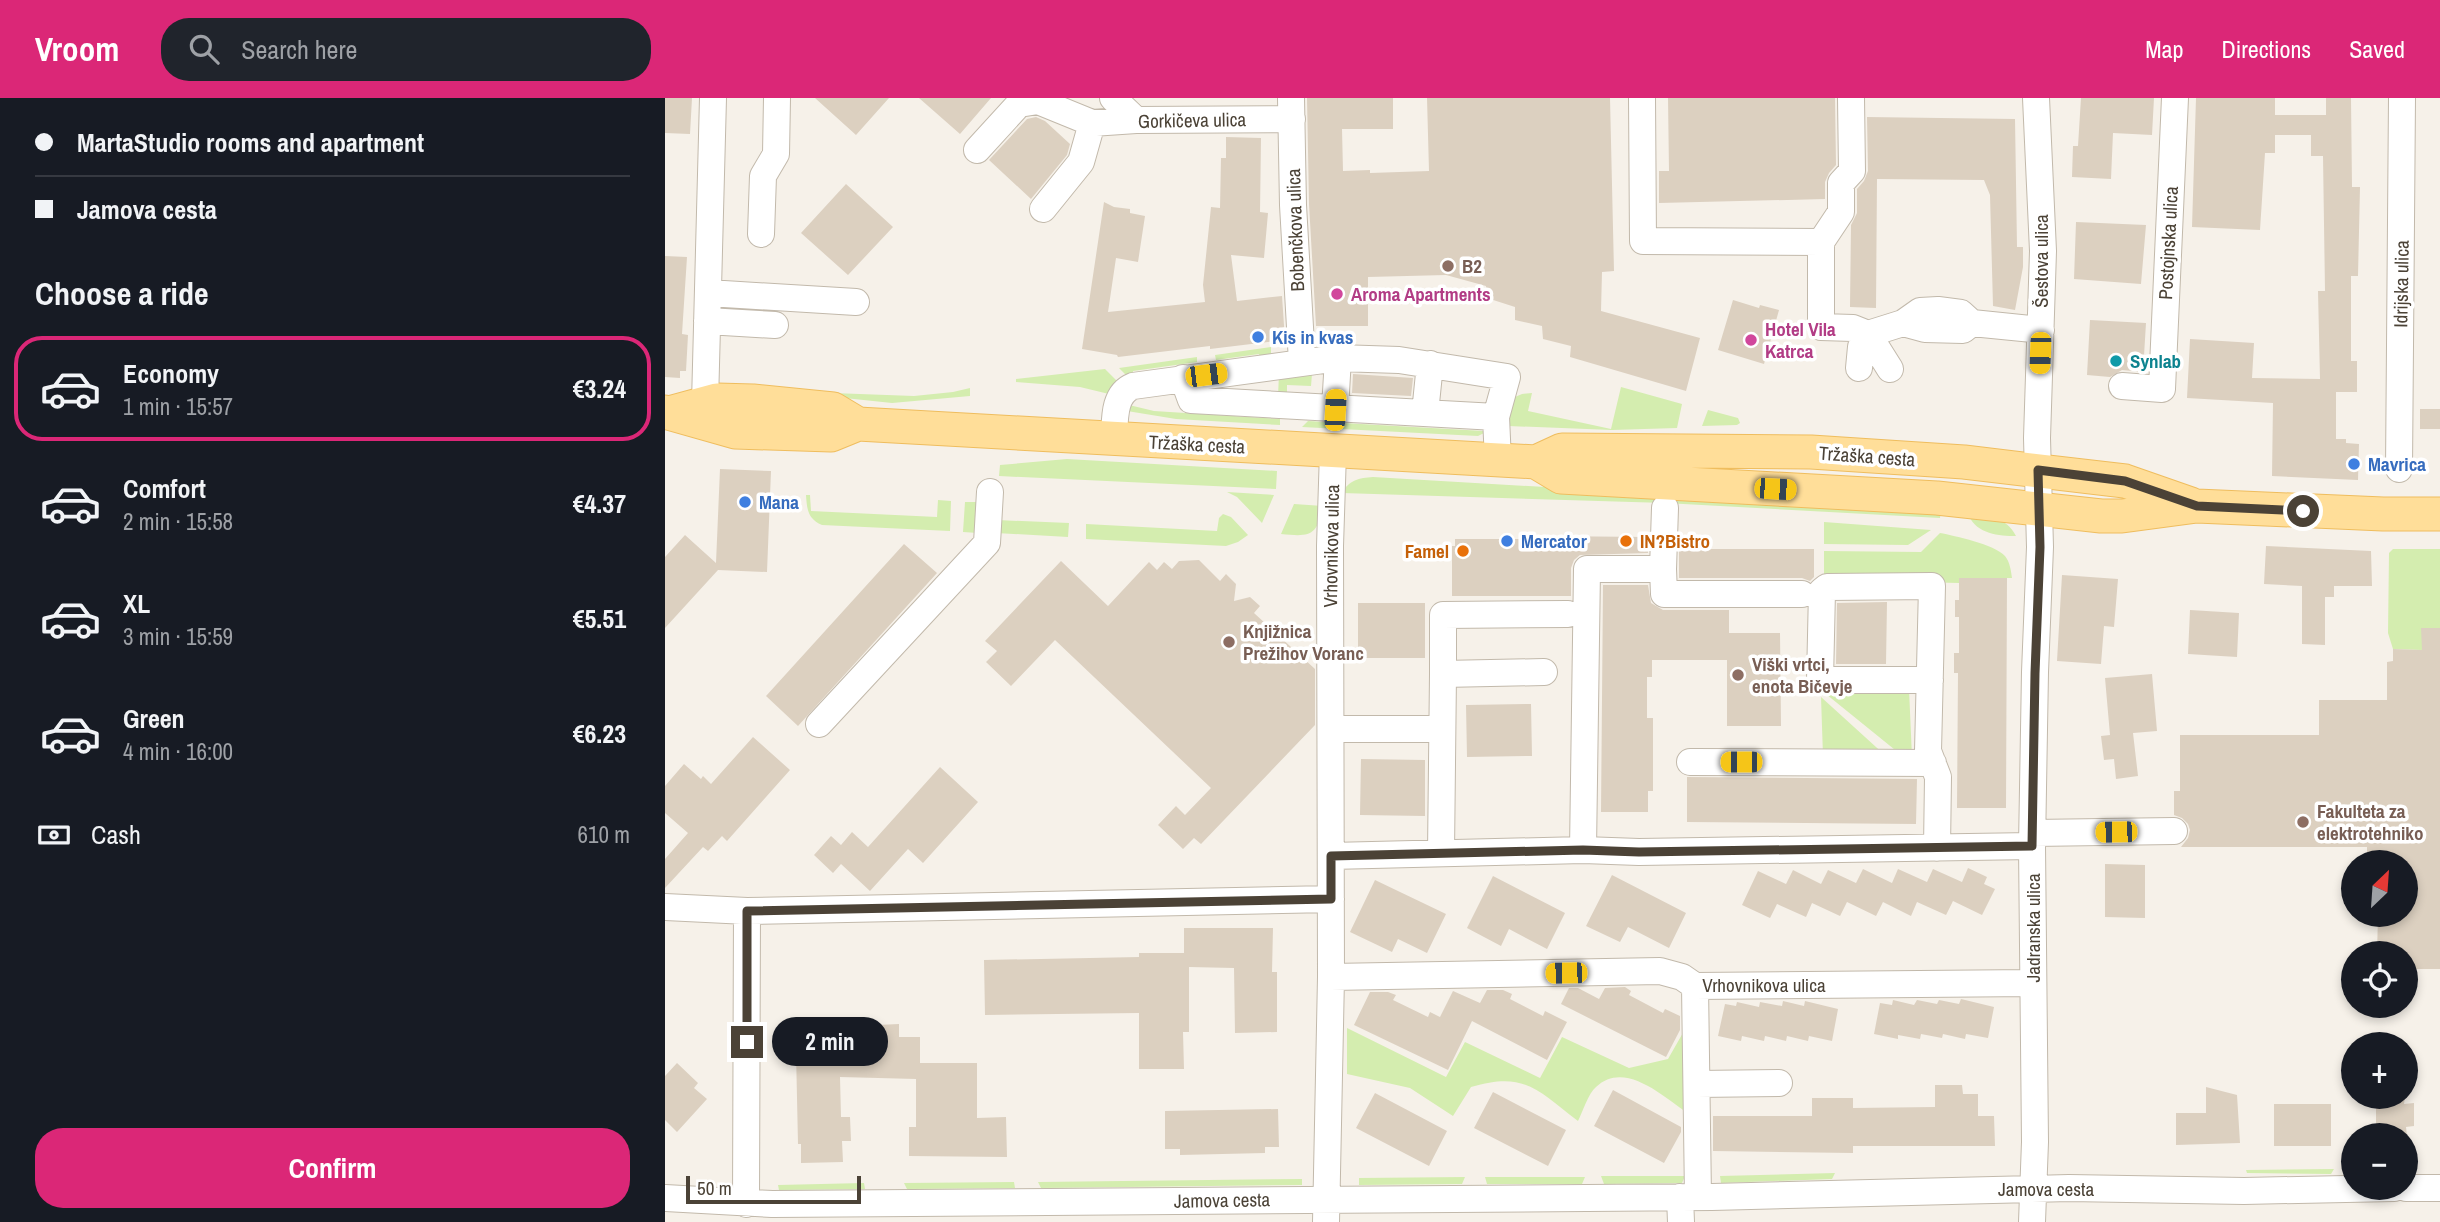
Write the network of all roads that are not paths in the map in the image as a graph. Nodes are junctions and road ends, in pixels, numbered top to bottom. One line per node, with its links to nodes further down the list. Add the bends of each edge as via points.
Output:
1 (713, 98): 16 (street)
2 (777, 98): 14 (street, via 776,154 763,176)
3 (1113, 98): 10 (street)
4 (1642, 98): 15 (street, via 1643,241)
5 (1851, 98): 15 (street, via 1852,171 1841,183 1841,212)
6 (2036, 98): 20 (street, Šestova ulica, via 2043,251)
7 (2175, 98): 28 (street, Postojnska ulica, via 2162,389)
8 (2402, 98): 38 (street, Idrijska ulica)
9 (1291, 108): 10 (street, Gorkičeva ulica); 23 (street, Bobenčkova ulica)
10 (1136, 120): 11 (street, Gorkičeva ulica)
11 (1092, 123): 12 (street, via 1038,101 1019,104); 13 (street, via 1081,162)
12 (977, 150)
13 (1043, 209)
14 (761, 234)
15 (1821, 242): 21 (street, via 1821,327 1853,328)
16 (708, 293): 17 (street); 18 (street)
17 (856, 302)
18 (707, 321): 19 (street); 31 (street)
19 (775, 325)
20 (2041, 330): 21 (street, via 1972,323 1961,313 1938,310 1920,311 1903,323); 39 (street, Šestova ulica)
21 (1868, 334): 25 (street, via 1861,347); 26 (street)
22 (1338, 358): 23 (street); 24 (street); 29 (street)
23 (1302, 362): 27 (street)
24 (1430, 364): 32 (street); 33 (street, via 1507,377)
25 (1859, 369)
26 (1890, 369)
27 (1183, 378): 29 (street, via 1191,400); 34 (street, via 1125,390 1116,408)
28 (2122, 386)
29 (1335, 410): 32 (street)
30 (667, 413): 31 (main road, Tržaška cesta)
31 (704, 413): 34 (main road, Tržaška cesta, via 735,432 831,435 858,424)
32 (1426, 413): 33 (street)
33 (1496, 417): 36 (street)
34 (1114, 439): 35 (main road, Tržaška cesta)
35 (1332, 452): 36 (main road, Tržaška cesta); 61 (street, Vrhovnikova ulica)
36 (1498, 461): 37 (main road, Tržaška cesta)
37 (1536, 463): 39 (main road, Tržaška cesta, via 1562,450 1811,452); 43 (main road, Tržaška cesta, via 1561,477)
38 (2399, 469)
39 (2038, 470): 41 (main road, Tržaška cesta, via 2125,481); 43 (street, Šestova ulica)
40 (990, 492): 51 (street, via 987,542)
41 (2197, 506): 43 (main road, Tržaška cesta, via 2122,516); 44 (main road, Tržaška cesta)
42 (1665, 508): 45 (street)
43 (2039, 508): 57 (street, Jadranska ulica)
44 (2440, 514)
45 (1663, 569): 46 (street, via 1664,594); 59 (street, via 1587,569)
46 (1802, 594)
47 (1568, 614): 49 (street, via 1443,615)
48 (1544, 672): 49 (street)
49 (1443, 674): 53 (street)
50 (1930, 680): 50 (street, via 1932,586 1827,587 1822,591 1821,680); 55 (street, via 1928,751)
51 (818, 724)
52 (1342, 729): 53 (street)
53 (1442, 729): 60 (street)
54 (1690, 762): 55 (street)
55 (1933, 763): 58 (street, via 1938,778)
56 (2173, 831): 57 (street)
57 (2033, 840): 58 (street); 66 (street, Jadranska ulica)
58 (1937, 848): 59 (street)
59 (1583, 850): 60 (street)
60 (1441, 853): 61 (street)
61 (1331, 856): 62 (street, Vrhovnikova ulica)
62 (1331, 899): 64 (street); 65 (street, Vrhovnikova ulica)
63 (665, 907): 64 (street)
64 (747, 911): 75 (street)
65 (1331, 976): 67 (street, Vrhovnikova ulica, via 1660,971); 77 (street, Vrhovnikova ulica)
66 (2032, 982): 67 (street, Vrhovnikova ulica); 72 (street, Jadranska ulica)
67 (1695, 986): 69 (street)
68 (1779, 1083): 69 (street)
69 (1697, 1084): 76 (street)
70 (2418, 1188): 71 (street)
71 (2440, 1188)
72 (2034, 1189): 73 (street, Jamova cesta); 76 (street, Jamova cesta); 78 (street, Jadranska ulica)
73 (2341, 1189)
74 (665, 1198): 75 (street, Jamova cesta)
75 (746, 1204): 77 (street, Jamova cesta)
76 (1686, 1206): 77 (street, Jamova cesta)
77 (1326, 1211)
78 (2032, 1222)

